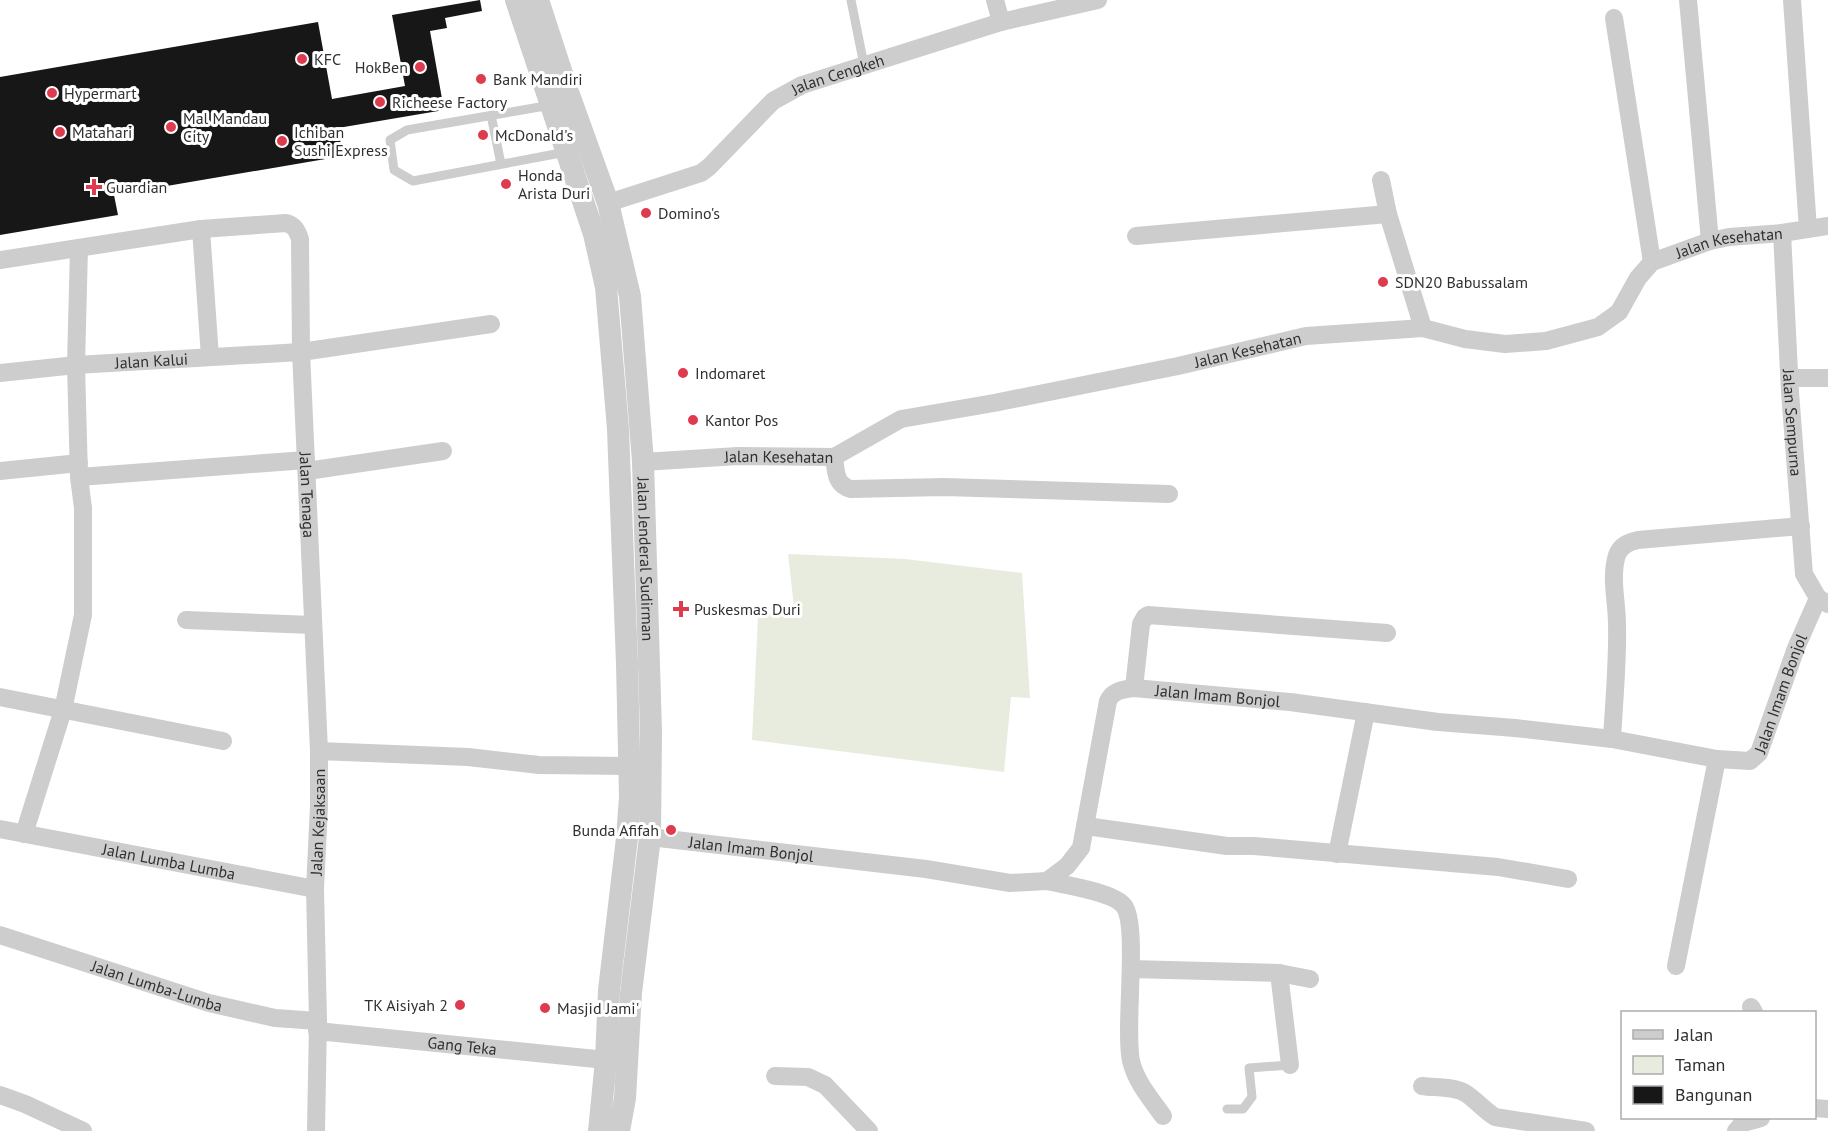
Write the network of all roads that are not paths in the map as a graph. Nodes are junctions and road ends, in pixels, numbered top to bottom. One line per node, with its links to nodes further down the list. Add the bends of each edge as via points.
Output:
1 (516, 0): 11 (street, Jalan Jenderal Sudirman)
2 (538, 0): 16 (street, Jalan Jenderal Sudirman)
3 (851, 0): 10 (lane)
4 (995, 0): 9 (street)
5 (1098, 0): 9 (street, Jalan Cengkeh)
6 (1688, 0): 23 (street)
7 (1792, 0): 20 (street)
8 (1614, 18): 26 (street)
9 (1001, 22): 10 (street, Jalan Cengkeh)
10 (864, 64): 16 (street, Jalan Cengkeh, via 802,85 773,101 701,173)
11 (551, 105): 12 (lane); 13 (street, Jalan Jenderal Sudirman)
12 (491, 115): 14 (lane); 14 (lane, via 407,130 390,140 394,170 413,181)
13 (566, 152): 14 (lane); 32 (street, Jalan Jenderal Sudirman, via 594,234)
14 (501, 164)
15 (1381, 180): 17 (street)
16 (608, 203): 32 (street, Jalan Jenderal Sudirman, via 630,296)
17 (1388, 214): 22 (street); 28 (street)
18 (1828, 226): 20 (street, Jalan Kesehatan)
19 (201, 229): 24 (street); 29 (street, Jalan Tenaga, via 286,223 294,227 300,239); 30 (street)
20 (1808, 229): 21 (street, Jalan Kesehatan)
21 (1782, 233): 23 (street, Jalan Kesehatan); 34 (street, Jalan Sempurna)
22 (1136, 236)
23 (1710, 241): 26 (street, Jalan Kesehatan)
24 (79, 248): 25 (street); 31 (street)
25 (0, 260)
26 (1652, 262): 28 (street, Jalan Kesehatan, via 1619,312 1598,327 1546,341 1504,344)
27 (491, 324): 29 (street, Jalan Kalui)
28 (1423, 328): 37 (street, Jalan Kesehatan, via 1306,336 1178,366 902,419)
29 (302, 352): 30 (street, Jalan Kalui); 39 (street, Jalan Tenaga)
30 (210, 357): 31 (street, Jalan Kalui)
31 (76, 365): 33 (street, Jalan Kalui); 40 (street)
32 (624, 367): 38 (street, Jalan Jenderal Sudirman); 56 (street, Jalan Jenderal Sudirman, via 618,429)
33 (0, 374)
34 (1790, 378): 35 (street); 43 (street, Jalan Sempurna)
35 (1828, 378)
36 (443, 452): 39 (street)
37 (834, 456): 38 (street, Jalan Kesehatan, via 738,456); 42 (street, via 838,481 851,489 967,487)
38 (643, 462): 60 (street, Jalan Jenderal Sudirman)
39 (307, 466): 40 (street); 46 (street, Jalan Tenaga)
40 (79, 470): 41 (street); 50 (street, via 83,615)
41 (0, 471)
42 (1169, 494)
43 (1802, 526): 44 (street, Jalan Sempurna, via 1804,574); 52 (street, via 1638,540 1623,546 1614,576 1617,624)
44 (1823, 601): 55 (street, Jalan Imam Bonjol, via 1796,648 1759,753 1750,761)
45 (186, 620): 46 (street)
46 (314, 625): 54 (street, Jalan Tenaga)
47 (1387, 633): 48 (street, via 1148,615 1141,624)
48 (1134, 688): 51 (street, Jalan Imam Bonjol); 57 (street, Jalan Imam Bonjol, via 1110,696)
49 (0, 697): 50 (street)
50 (63, 710): 53 (street); 59 (street)
51 (1366, 712): 52 (street, Jalan Imam Bonjol); 61 (street)
52 (1612, 739): 55 (street, Jalan Imam Bonjol)
53 (223, 741)
54 (319, 751): 56 (street, Jalan Kejaksaan, via 468,757 539,765); 64 (street, Jalan Kejaksaan)
55 (1717, 759): 66 (street)
56 (629, 766): 70 (street, Jalan Jenderal Sudirman)
57 (1086, 826): 61 (street, via 1227,846); 63 (street, Jalan Imam Bonjol, via 1081,848 1067,866)
58 (0, 829): 59 (street, Jalan Lumba Lumba)
59 (24, 834): 64 (street, Jalan Lumba Lumba)
60 (650, 837): 63 (street, Jalan Imam Bonjol, via 926,869 1010,883); 70 (street, Jalan Jenderal Sudirman)
61 (1337, 854): 62 (street, via 1498,867)
62 (1568, 879)
63 (1047, 881): 67 (street, via 1086,889 1124,905 1130,916)
64 (315, 889): 71 (street, Jalan Kejaksaan)
65 (0, 935): 71 (street, Jalan Lumba-Lumba, via 209,1003)
66 (1676, 966)
67 (1131, 969): 68 (street); 78 (street, via 1131,1059 1136,1077)
68 (1279, 973): 69 (street); 73 (street)
69 (1310, 979)
70 (620, 992): 72 (street, Jalan Jenderal Sudirman); 83 (street, Jalan Jenderal Sudirman, via 625,1098)
71 (317, 1025): 72 (street, Gang Teka); 81 (street, Jalan Kejaksaan)
72 (606, 1060): 82 (street, Jalan Jenderal Sudirman)
73 (1290, 1065): 77 (lane, via 1249,1068 1252,1097 1243,1109)
74 (775, 1076): 84 (street, via 808,1077 825,1085)
75 (1422, 1086): 85 (street, via 1467,1094 1495,1117)
76 (0, 1095): 80 (street)
77 (1227, 1109)
78 (1163, 1116)
79 (1757, 1119): 86 (street, via 1743,1123)
80 (83, 1131)
81 (316, 1131)
82 (599, 1131)
83 (619, 1131)
84 (869, 1131)
85 (1586, 1131)
86 (1736, 1131)

